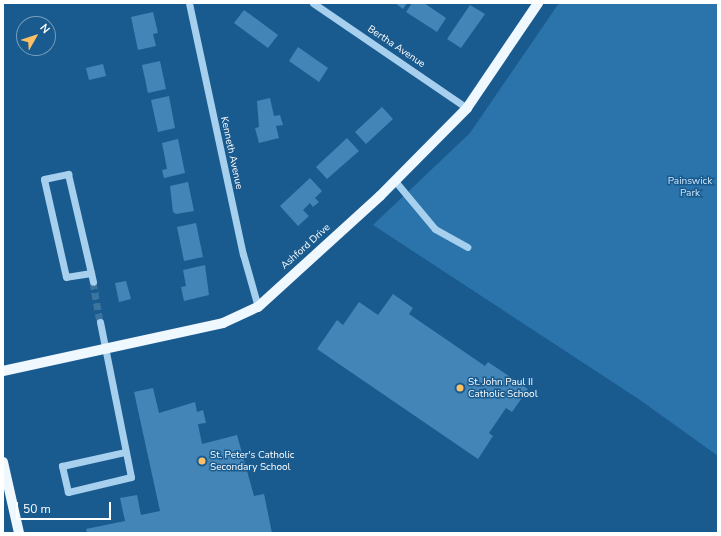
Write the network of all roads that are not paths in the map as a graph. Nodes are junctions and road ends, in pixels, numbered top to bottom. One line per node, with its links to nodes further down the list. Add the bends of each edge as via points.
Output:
1 (189, 3): 9 (street, Kenneth Avenue, via 243,254)
2 (313, 3): 4 (street, Bertha Avenue)
3 (538, 3): 4 (main road, Ashford Drive)
4 (467, 108): 5 (main road, Ashford Drive)
5 (395, 181): 6 (street, via 435,229); 9 (main road, Ashford Drive)
6 (467, 247)
7 (91, 273): 7 (street, via 68,174 44,179 66,277); 8 (street)
8 (93, 282)
9 (258, 307): 11 (main road, Ashford Drive, via 223,323)
10 (100, 322): 11 (street)
11 (104, 349): 12 (main road, Ashford Drive); 13 (street)
12 (3, 371)
13 (125, 452): 13 (street, via 131,477 68,492 62,466)
14 (3, 462): 15 (main road)
15 (19, 533)

